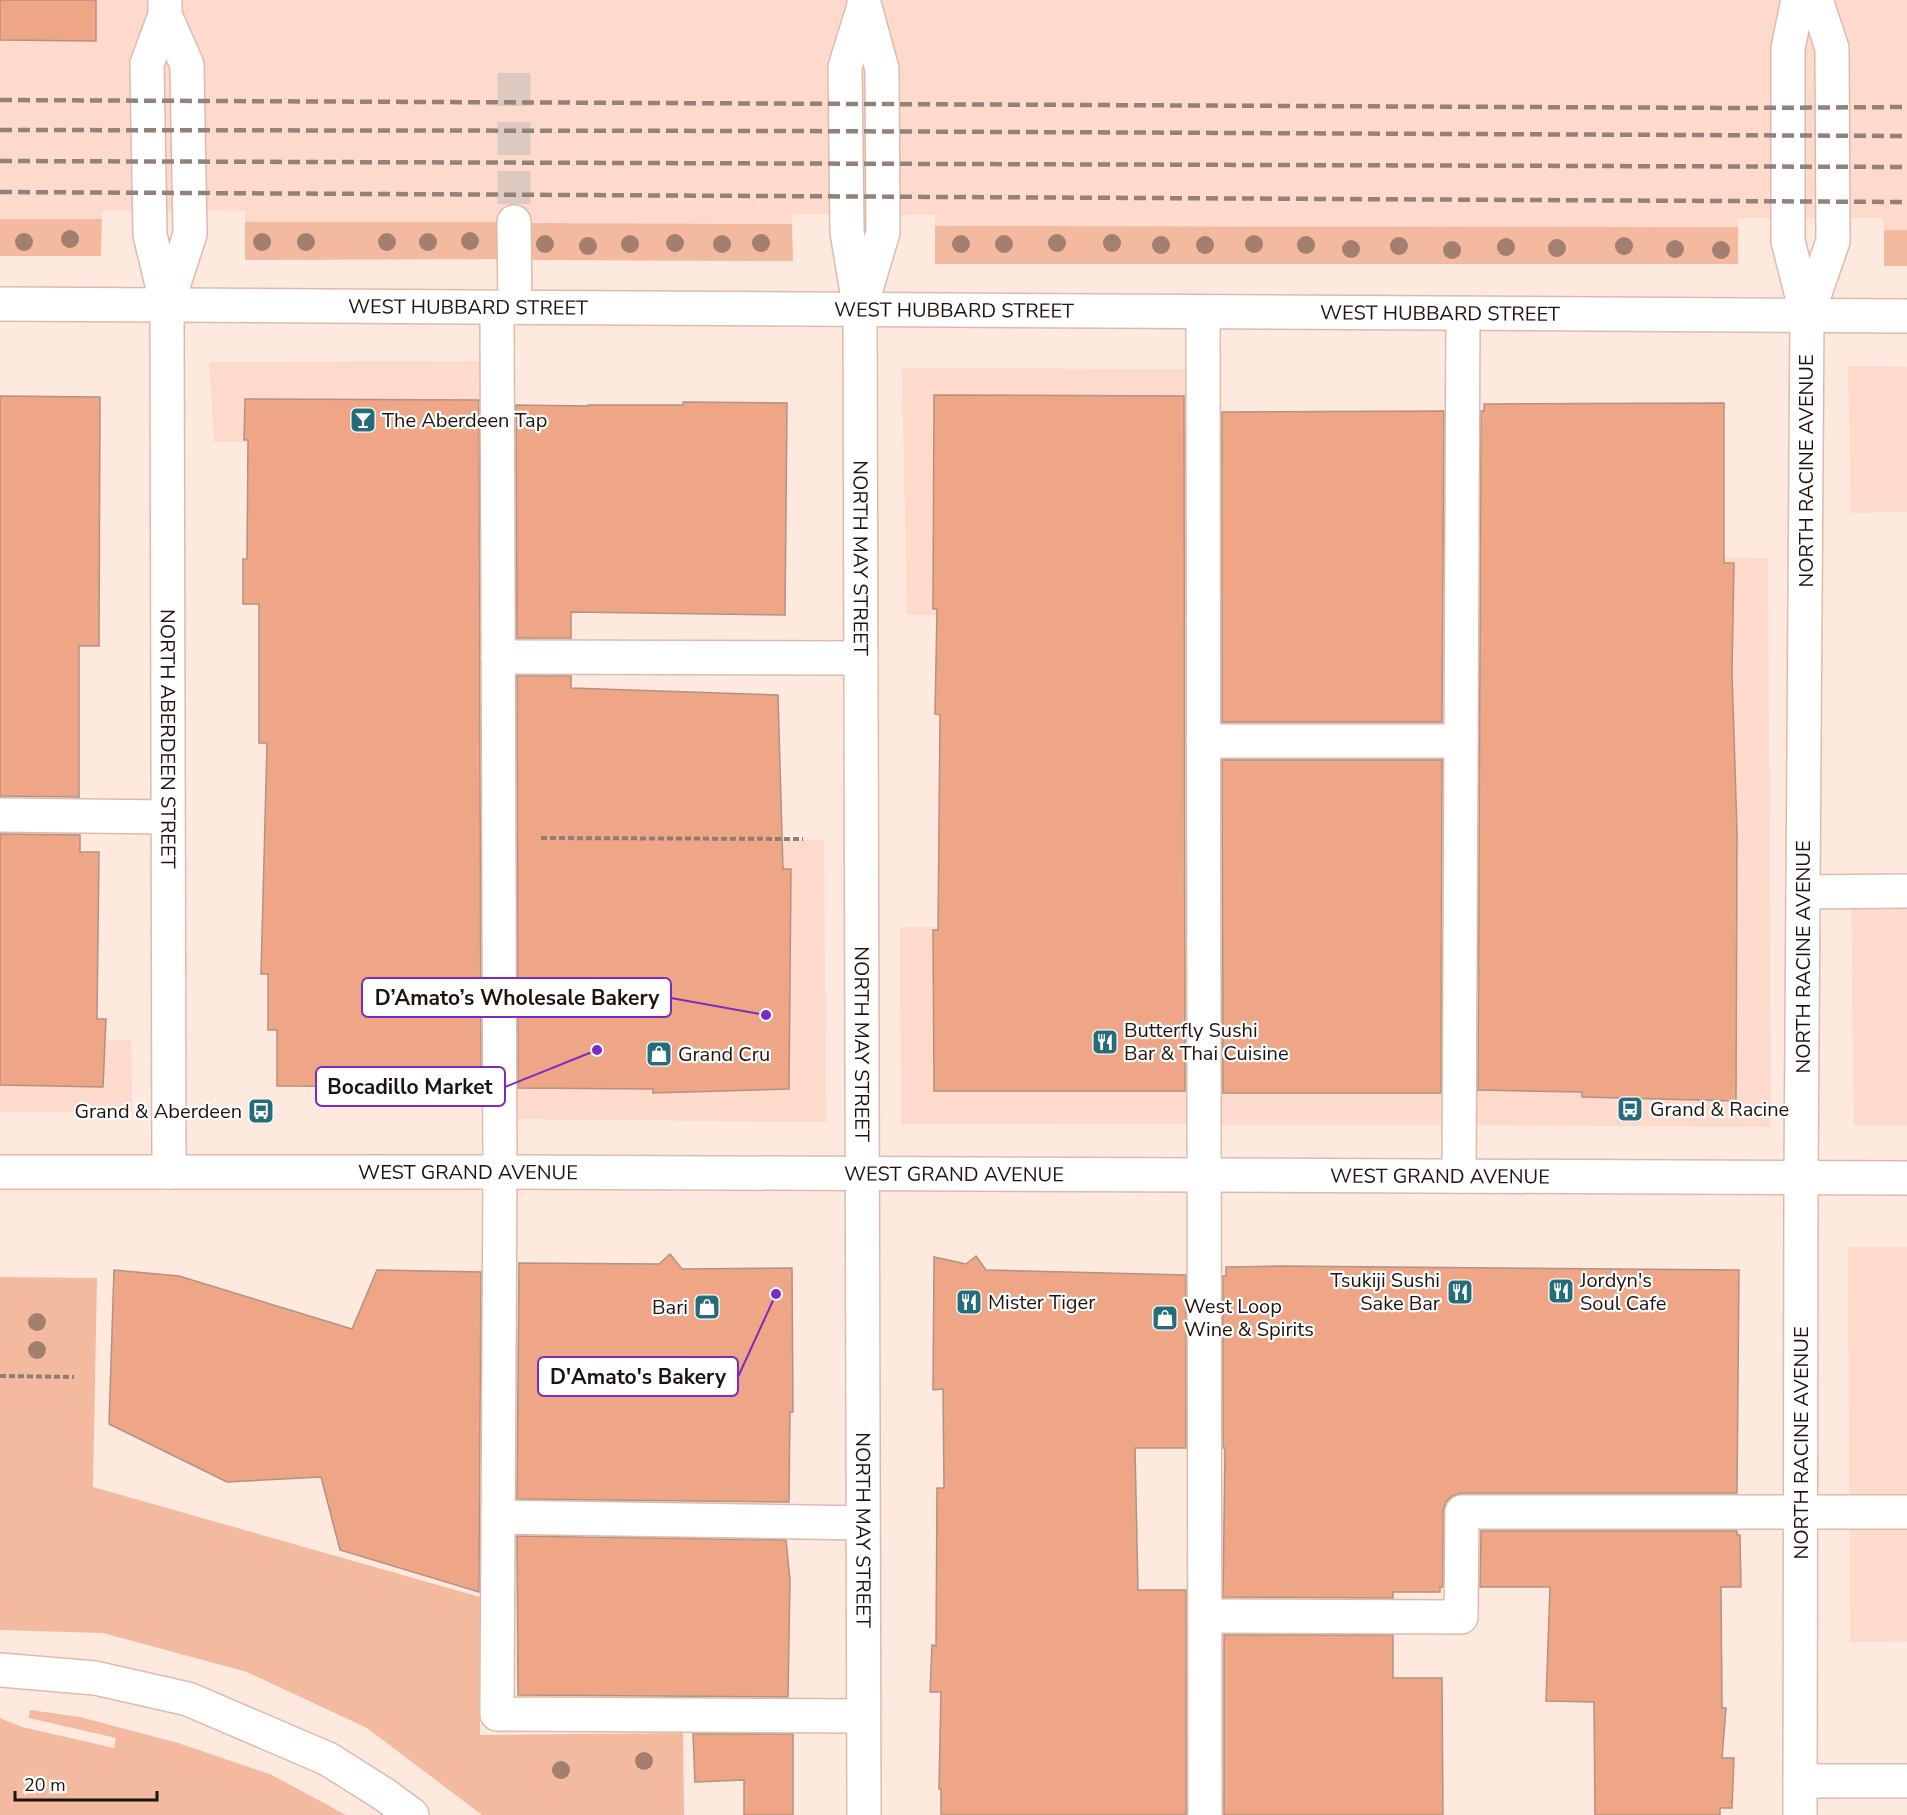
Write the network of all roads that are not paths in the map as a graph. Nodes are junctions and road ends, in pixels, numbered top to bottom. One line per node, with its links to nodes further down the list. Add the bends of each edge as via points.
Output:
1 (1798, 0): 12 (main road, NORTH RACINE AVENUE, via 1788,48 1788,241)
2 (1816, 0): 12 (main road, NORTH RACINE AVENUE, via 1832,48 1833,241)
3 (864, 3): 9 (main road, NORTH MAY STREET, via 882,69 883,232)
4 (165, 8): 7 (main road, NORTH ABERDEEN STREET, via 188,65 190,234)
5 (514, 222): 8 (main road)
6 (0, 304): 7 (main road, WEST HUBBARD STREET)
7 (167, 305): 8 (main road, WEST HUBBARD STREET); 19 (main road, NORTH ABERDEEN STREET)
8 (506, 308): 9 (main road, WEST HUBBARD STREET); 14 (main road)
9 (860, 310): 10 (main road, WEST HUBBARD STREET); 15 (main road, NORTH MAY STREET)
10 (1203, 312): 11 (main road, WEST HUBBARD STREET); 16 (main road)
11 (1463, 314): 12 (main road, WEST HUBBARD STREET); 17 (main road)
12 (1807, 316): 13 (main road, WEST HUBBARD STREET); 21 (main road, NORTH RACINE AVENUE)
13 (1907, 316)
14 (498, 657): 15 (main road); 24 (main road)
15 (861, 658): 25 (main road, NORTH MAY STREET)
16 (1203, 741): 17 (main road); 26 (main road)
17 (1461, 741): 27 (main road)
18 (0, 815): 19 (main road)
19 (168, 817): 23 (main road, NORTH ABERDEEN STREET)
20 (1907, 891): 21 (main road)
21 (1803, 892): 28 (main road, NORTH RACINE AVENUE)
22 (0, 1172): 23 (main road, WEST GRAND AVENUE)
23 (169, 1172): 24 (main road, WEST GRAND AVENUE)
24 (500, 1172): 25 (main road, WEST GRAND AVENUE); 32 (main road)
25 (862, 1173): 26 (main road, WEST GRAND AVENUE); 33 (main road, NORTH MAY STREET)
26 (1203, 1174): 27 (main road, WEST GRAND AVENUE); 34 (main road)
27 (1459, 1176): 28 (main road, WEST GRAND AVENUE)
28 (1801, 1177): 29 (main road, WEST GRAND AVENUE); 30 (main road, NORTH RACINE AVENUE)
29 (1907, 1178)
30 (1801, 1512): 31 (main road); 34 (main road, via 1462,1512 1461,1617); 37 (main road, NORTH RACINE AVENUE)
31 (1907, 1512)
32 (498, 1517): 33 (main road); 36 (main road, via 496,1714)
33 (863, 1524): 36 (main road, NORTH MAY STREET)
34 (1205, 1616): 41 (main road)
35 (0, 1670): 39 (main road, via 95,1678 188,1699 328,1759)
36 (863, 1716): 40 (main road, NORTH MAY STREET)
37 (1800, 1781): 38 (main road); 42 (main road, NORTH RACINE AVENUE)
38 (1907, 1781)
39 (412, 1815)
40 (864, 1815)
41 (1205, 1815)
42 (1800, 1815)

